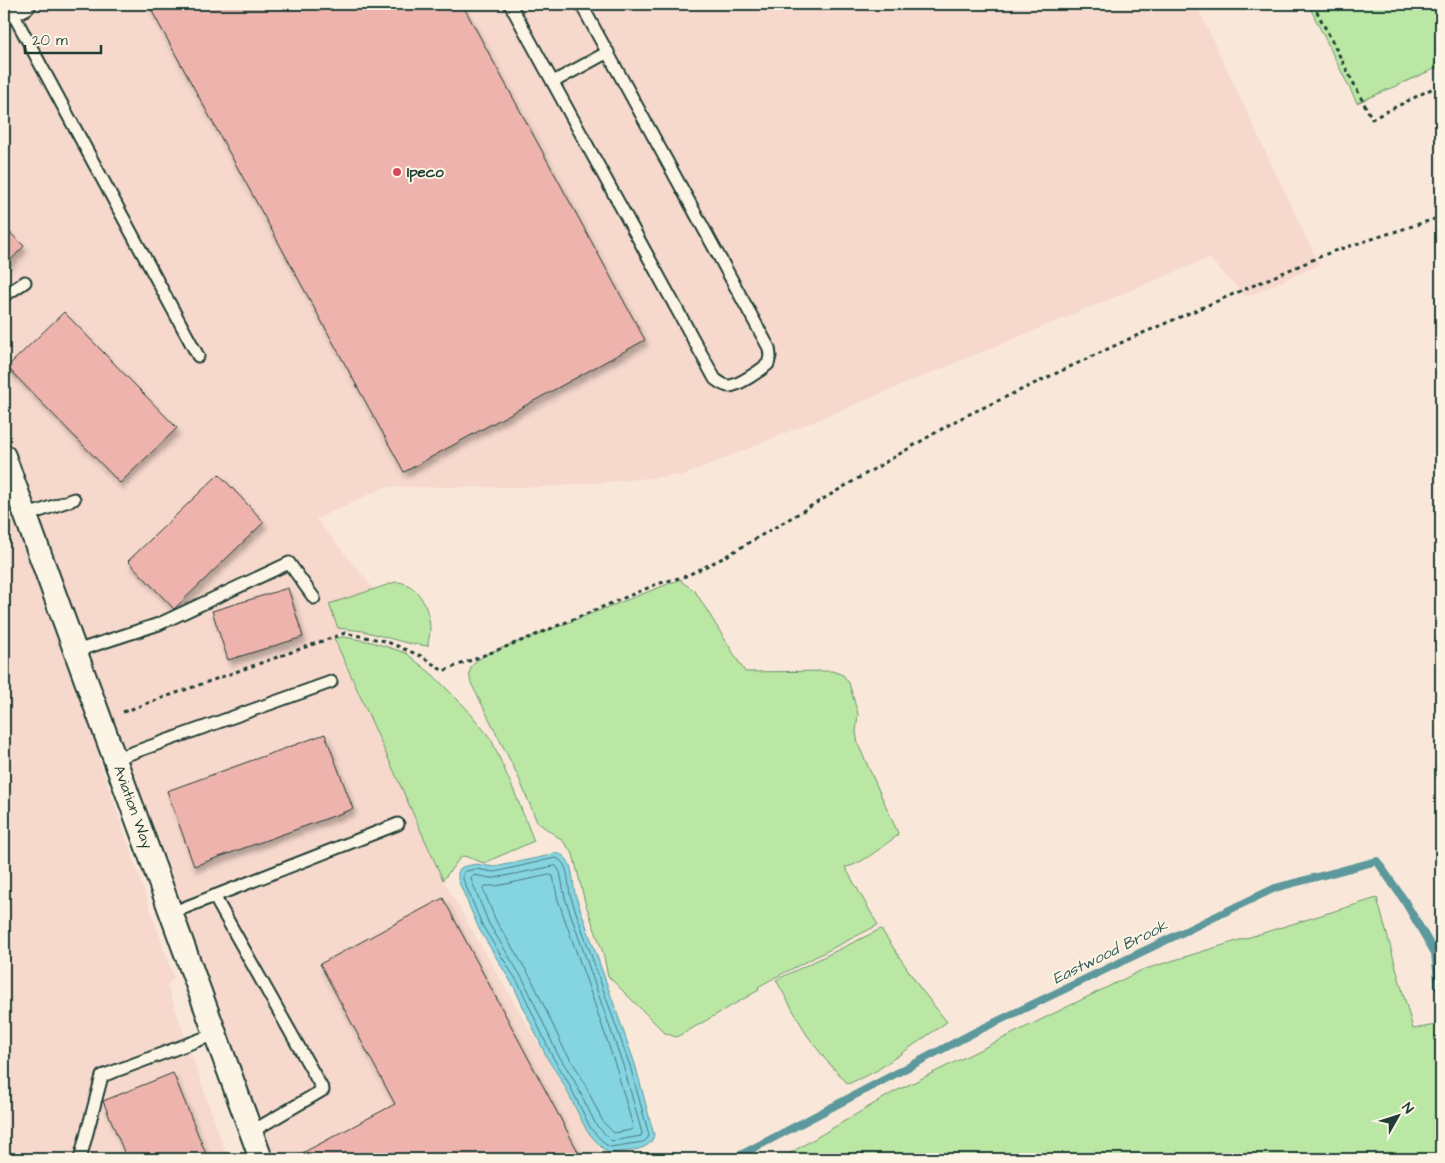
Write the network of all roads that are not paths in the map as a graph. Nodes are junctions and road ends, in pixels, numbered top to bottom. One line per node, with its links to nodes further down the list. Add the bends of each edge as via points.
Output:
1 (510, 4): 5 (lane)
2 (581, 4): 4 (lane)
3 (13, 10): 8 (lane)
4 (608, 52): 5 (lane); 5 (lane, via 769,348 768,364 737,383 729,386 715,379)
5 (553, 82)
6 (25, 282): 7 (lane)
7 (4, 296)
8 (198, 356)
9 (4, 456): 11 (street, Aviation Way)
10 (74, 499): 11 (lane)
11 (24, 516): 13 (street, Aviation Way)
12 (314, 598): 13 (lane, via 289,563 159,624)
13 (76, 652): 15 (street, Aviation Way)
14 (331, 682): 15 (lane)
15 (115, 759): 18 (street, Aviation Way)
16 (398, 824): 17 (lane)
17 (214, 896): 18 (lane); 20 (lane, via 323,1090)
18 (171, 913): 19 (street, Aviation Way)
19 (215, 1034): 20 (street, Aviation Way); 21 (lane, via 102,1076)
20 (251, 1132): 22 (street, Aviation Way)
21 (80, 1159)
22 (261, 1159)

